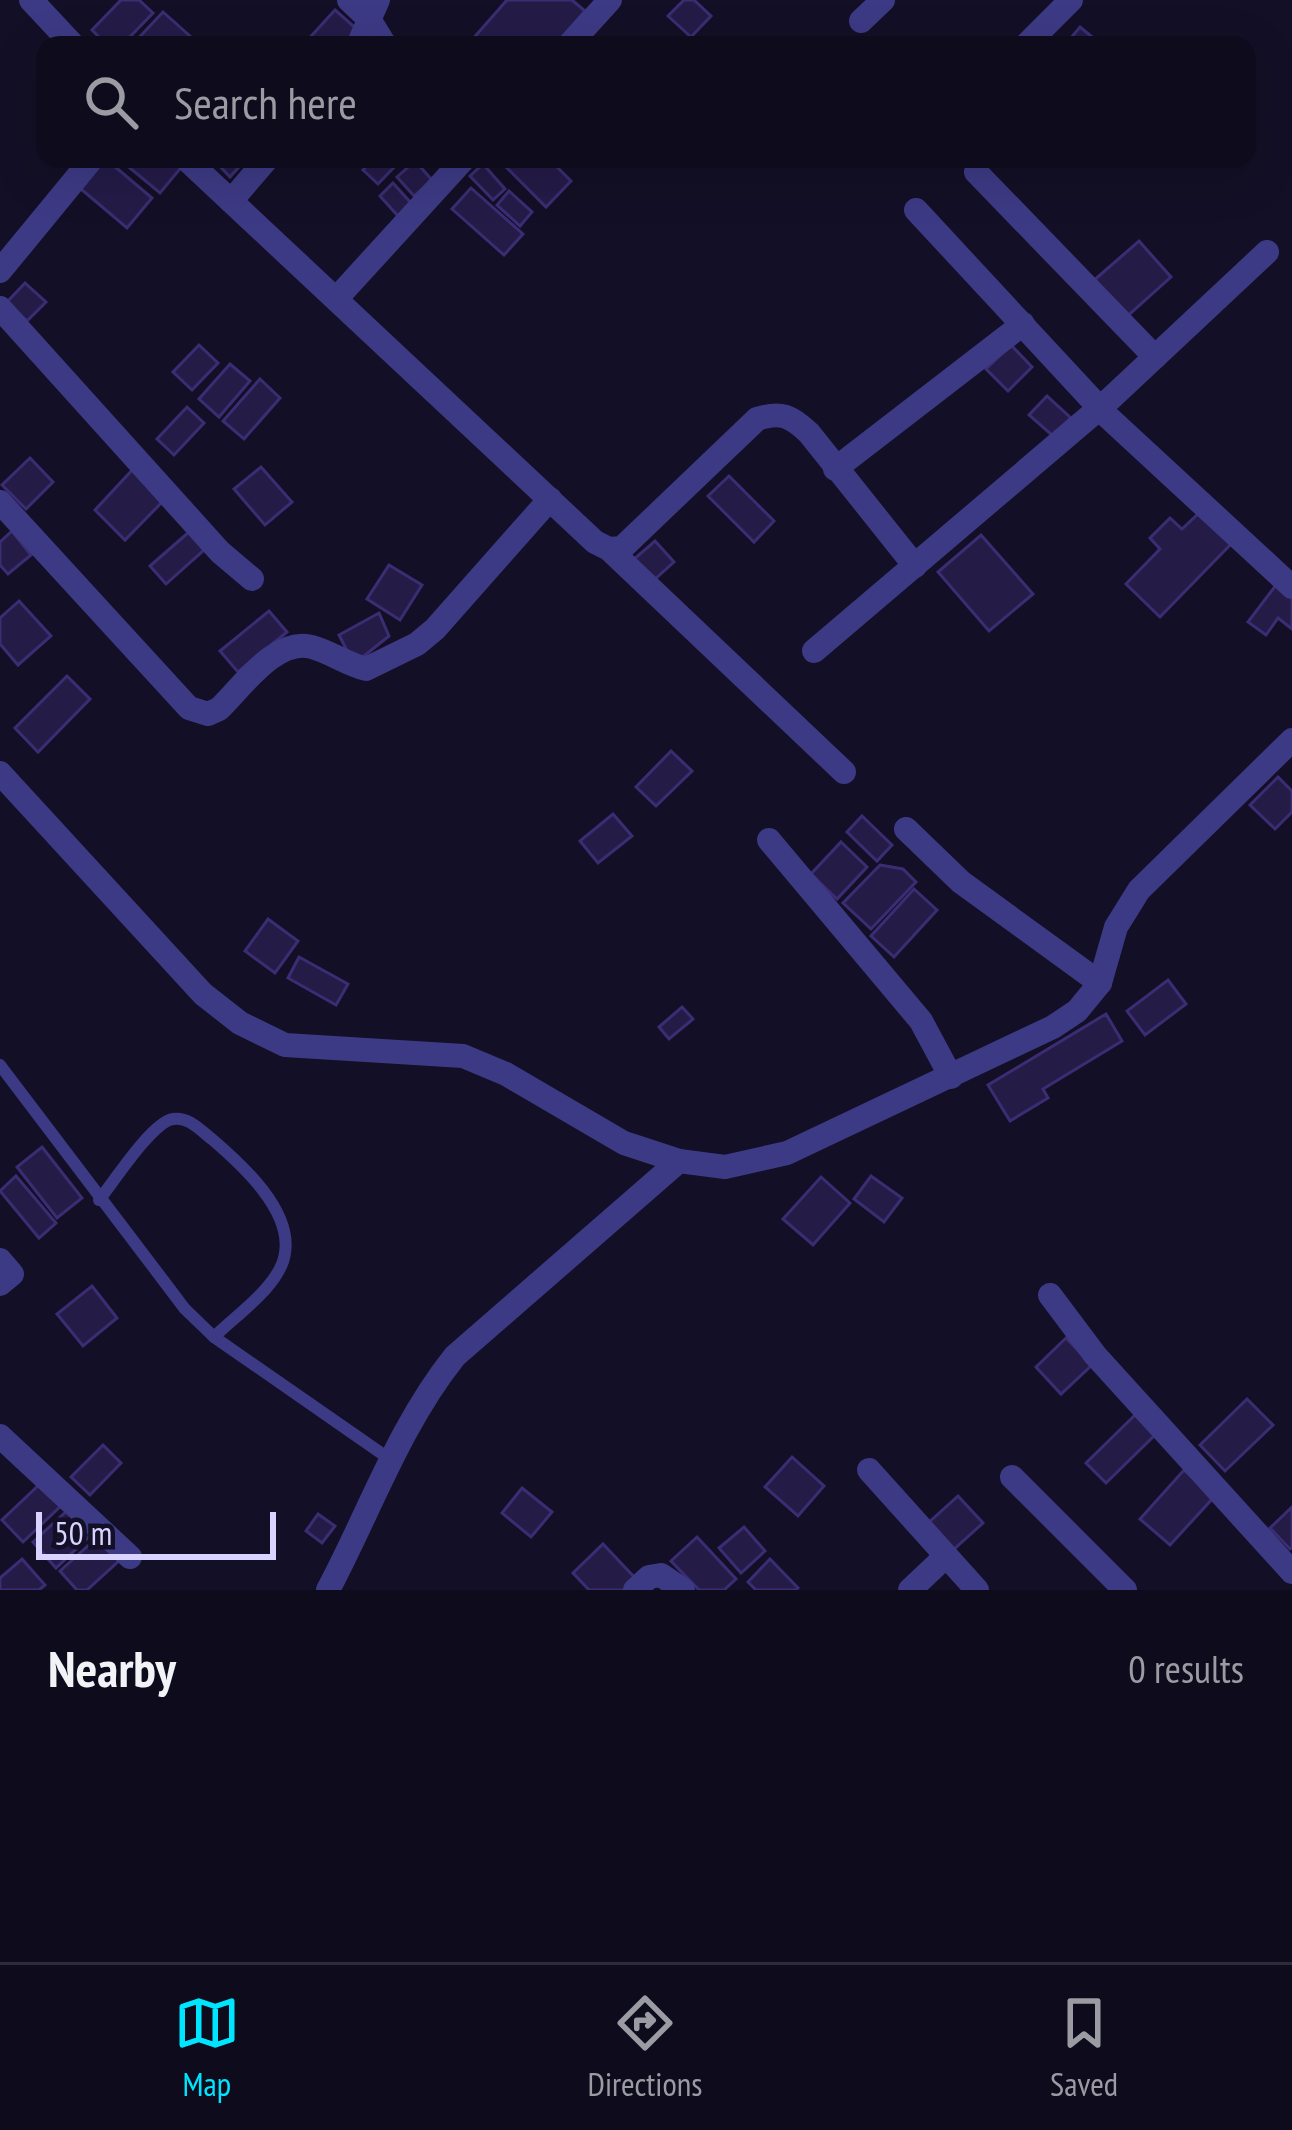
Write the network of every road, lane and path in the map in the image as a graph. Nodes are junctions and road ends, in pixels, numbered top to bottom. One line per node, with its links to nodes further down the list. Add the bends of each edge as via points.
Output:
1 (32, 0): 8 (street)
2 (349, 0): 6 (street)
3 (610, 0): 9 (street)
4 (883, 0): 7 (street)
5 (1071, 0): 10 (street)
6 (374, 9)
7 (861, 21)
8 (65, 36)
9 (577, 36)
10 (1035, 36)
11 (85, 168): 19 (street)
12 (195, 168): 16 (street)
13 (259, 168): 16 (street)
14 (456, 168): 20 (street)
15 (976, 172): 23 (street)
16 (231, 200): 20 (street)
17 (916, 210): 22 (street)
18 (1267, 251): 23 (street)
19 (0, 271)
20 (337, 298): 26 (street)
21 (0, 308): 30 (street)
22 (1022, 324): 24 (street); 25 (street)
23 (1155, 357): 24 (street)
24 (1100, 407): 29 (street); 31 (street)
25 (835, 470): 28 (street, via 809,433 777,412 757,419 622,548); 29 (street)
26 (550, 499): 27 (street, via 417,644 366,669 291,646 208,715 188,708); 28 (street)
27 (0, 502)
28 (608, 549): 34 (street)
29 (915, 566): 32 (street)
30 (252, 579)
31 (1292, 587)
32 (814, 651)
33 (1283, 750): 36 (street); 39 (street, via 1125,907)
34 (844, 772)
35 (0, 773): 42 (street, via 203,994 240,1023 285,1045 463,1056 624,1143)
36 (1292, 779)
37 (906, 830): 39 (street, via 961,882)
38 (769, 840): 41 (street, via 878,967)
39 (1100, 983): 41 (street, via 1052,1028)
40 (0, 1065): 43 (lane)
41 (947, 1067): 42 (street, via 787,1153 724,1167)
42 (679, 1161): 49 (street, via 455,1356)
43 (99, 1200): 47 (lane); 47 (lane, via 173,1118 190,1121 249,1171 286,1238 285,1258)
44 (0, 1260): 45 (street, via 12,1274)
45 (0, 1284)
46 (1050, 1295): 54 (street)
47 (214, 1336): 49 (lane)
48 (0, 1436): 53 (street)
49 (391, 1460): 55 (street)
50 (868, 1470): 52 (street)
51 (1012, 1477): 60 (street)
52 (946, 1556): 58 (street); 59 (street)
53 (130, 1557)
54 (1292, 1572)
55 (328, 1590)
56 (635, 1590): 57 (street, via 662,1575)
57 (683, 1590)
58 (910, 1590)
59 (976, 1590)
60 (1125, 1590)

